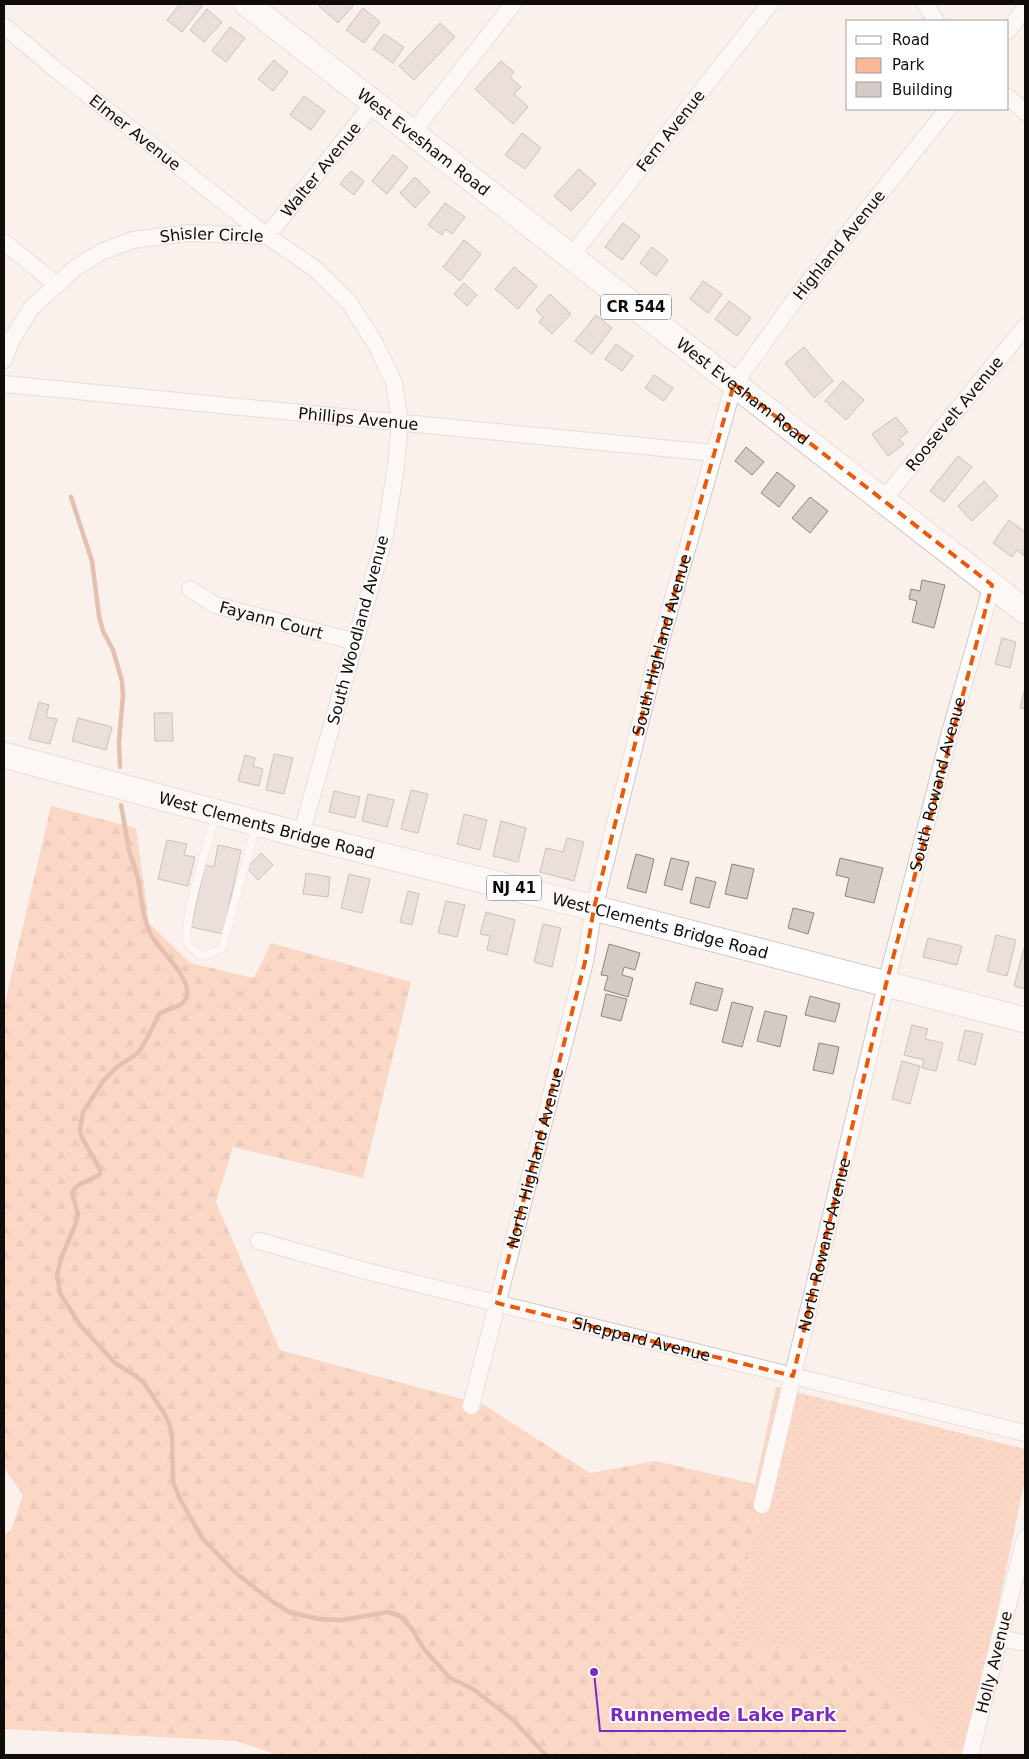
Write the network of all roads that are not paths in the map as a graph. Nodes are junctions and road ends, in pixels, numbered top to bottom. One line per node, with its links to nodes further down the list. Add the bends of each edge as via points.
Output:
1 (514, 4): 13 (street)
2 (770, 4): 16 (street, Fern Avenue)
3 (925, 4): 6 (street)
4 (250, 5): 10 (main road, West Evesham Road / CR 544)
5 (1025, 8): 8 (street)
6 (935, 20)
7 (4, 26): 14 (street, Elmer Avenue)
8 (1009, 30)
9 (1009, 99): 12 (street)
10 (374, 103): 13 (main road, West Evesham Road / CR 544); 14 (street, Walter Avenue)
11 (947, 110): 21 (street, Highland Avenue, via 799,294)
12 (1025, 112)
13 (412, 133): 16 (main road, West Evesham Road / CR 544)
14 (268, 236): 17 (street, Shisler Circle, via 188,234 132,240 101,252); 22 (street, Shisler Circle, via 314,268 349,302 376,345 394,383)
15 (4, 242): 17 (street)
16 (571, 256): 21 (main road, West Evesham Road / CR 544)
17 (56, 284): 19 (street, Shisler Circle, via 31,308 11,341)
18 (1025, 327): 24 (street, Roosevelt Avenue)
19 (4, 360)
20 (4, 384): 22 (street, Phillips Avenue)
21 (734, 384): 23 (street, South Highland Avenue); 24 (main road, West Evesham Road / CR 544)
22 (400, 422): 23 (street, Phillips Avenue); 28 (street, South Woodland Avenue, via 385,536)
23 (714, 453): 33 (street, South Highland Avenue, via 660,644)
24 (883, 500): 25 (main road, West Evesham Road / CR 544)
25 (992, 584): 27 (main road, West Evesham Road / CR 544); 34 (street, South Rowand Avenue, via 949,736)
26 (190, 589): 28 (street, Fayann Court, via 215,604)
27 (1025, 610)
28 (356, 642): 32 (street, South Woodland Avenue)
29 (4, 755): 30 (main road, West Clements Bridge Road / NJ 41)
30 (216, 812): 31 (main road, West Clements Bridge Road / NJ 41); 31 (lane, via 186,930 188,944 203,957 222,948)
31 (257, 823): 32 (main road, West Clements Bridge Road / NJ 41)
32 (301, 835): 33 (main road, West Clements Bridge Road / NJ 41)
33 (594, 908): 34 (main road, West Clements Bridge Road / NJ 41); 37 (street, North Highland Avenue, via 585,962)
34 (886, 984): 35 (main road, West Clements Bridge Road / NJ 41); 38 (street, North Rowand Avenue)
35 (1025, 1020)
36 (259, 1241): 37 (street, Sheppard Avenue)
37 (497, 1303): 38 (street, Sheppard Avenue); 39 (street, North Highland Avenue)
38 (793, 1376): 40 (street, Sheppard Avenue); 41 (street, North Rowand Avenue)
39 (471, 1406)
40 (1025, 1433)
41 (762, 1505)
42 (1025, 1538): 43 (street, Holly Avenue)
43 (1000, 1638): 44 (street); 45 (street, Holly Avenue)
44 (1025, 1643)
45 (970, 1755)

